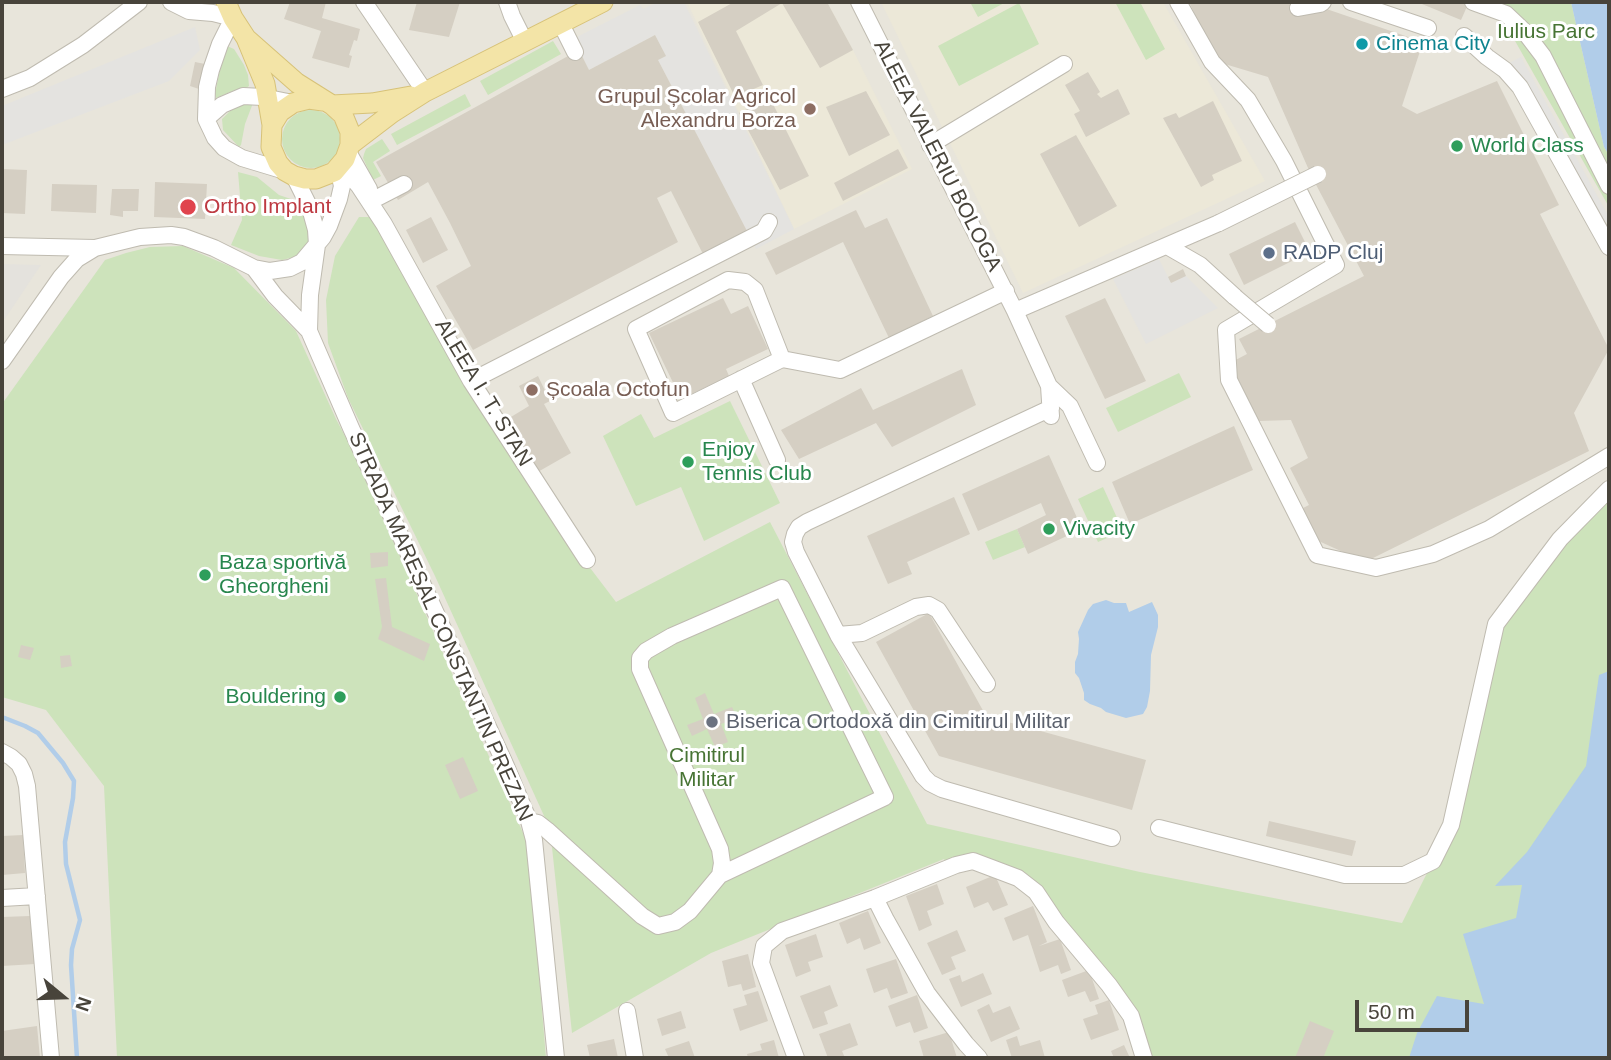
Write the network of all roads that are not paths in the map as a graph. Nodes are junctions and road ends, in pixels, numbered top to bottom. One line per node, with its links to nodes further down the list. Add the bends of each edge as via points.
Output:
1 (139, 2): 20 (street, via 83,45 30,78)
2 (172, 2): 12 (street, via 189,11)
3 (364, 2): 21 (street)
4 (507, 2): 17 (street)
5 (603, 2): 13 (main road)
6 (859, 2): 27 (street, ALEEA VALERIU BOLOGA)
7 (1178, 2): 51 (street, via 1212,62 1248,100 1336,265 1226,330 1229,380 1317,555 1377,568 1433,554 1489,529)
8 (1323, 2): 11 (street)
9 (1351, 2): 14 (street)
10 (1473, 2): 32 (street, via 1506,15 1524,31 1543,57)
11 (1298, 9)
12 (230, 10): 16 (main road); 25 (street, via 207,87)
13 (561, 24): 17 (main road); 18 (street)
14 (1428, 28)
15 (1465, 36): 39 (street, via 1520,87)
16 (246, 38): 22 (main road); 24 (main road)
17 (526, 42): 21 (main road)
18 (575, 52)
19 (1064, 64): 27 (street)
20 (2, 89)
21 (424, 93): 24 (main road, via 372,103); 28 (main road, via 386,118)
22 (269, 98): 23 (street); 25 (street, via 235,98); 26 (main road)
23 (293, 103): 24 (main road, via 309,99); 26 (main road)
24 (328, 104): 28 (main road, via 343,115 350,132)
25 (206, 119): 29 (street, via 224,148)
26 (272, 125): 29 (main road, via 271,147 278,163)
27 (930, 145): 42 (street, ALEEA VALERIU BOLOGA)
28 (344, 158): 29 (main road, via 329,174 316,179); 33 (street, ALEEA I. T. STAN); 35 (street, ALEEA I. T. STAN); 36 (street, STRADA MAREȘAL CONSTANTIN PREZAN, via 339,199)
29 (290, 173): 36 (street, STRADA MAREȘAL CONSTANTIN PREZAN, via 310,208)
30 (1318, 174): 38 (street, bridge)
31 (404, 184): 33 (street)
32 (1609, 186)
33 (374, 199): 35 (street, ALEEA I. T. STAN)
34 (769, 222): 49 (street, via 764,231)
35 (384, 224): 49 (street, ALEEA I. T. STAN)
36 (317, 245): 41 (street, via 290,268); 45 (street, STRADA MAREȘAL CONSTANTIN PREZAN)
37 (2, 246): 40 (street)
38 (1167, 246): 43 (street); 44 (street, bridge, via 1200,265)
39 (1609, 247)
40 (95, 248): 41 (street, via 171,235 214,248); 47 (street, via 61,277)
41 (254, 268): 45 (street)
42 (1006, 290): 43 (street, ALEEA VALERIU BOLOGA); 46 (street, via 840,370)
43 (1015, 311): 50 (street, ALEEA VALERIU BOLOGA)
44 (1268, 325)
45 (309, 331): 59 (street, STRADA MAREȘAL CONSTANTIN PREZAN)
46 (782, 359): 48 (street); 48 (street, via 755,290 745,282 728,280 636,329 673,413)
47 (2, 361)
48 (741, 379): 52 (street)
49 (473, 382): 55 (street, ALEEA I. T. STAN)
50 (1049, 386): 53 (street, via 1070,406); 56 (street, via 1051,412 799,527 793,542 796,552)
51 (1609, 456)
52 (777, 460)
53 (1097, 463)
54 (1609, 489): 60 (street, via 1560,539 1496,624 1451,825 1433,861 1404,874 1345,875)
55 (587, 560)
56 (838, 635): 57 (street, via 862,633 929,605 939,610); 61 (street, via 930,783)
57 (987, 684)
58 (2, 752): 63 (street, via 19,764 27,786)
59 (529, 821): 62 (street, via 547,830 658,926 675,922 690,911); 68 (street, STRADA MAREȘAL CONSTANTIN PREZAN)
60 (1159, 828)
61 (1112, 838)
62 (720, 875): 62 (street, via 720,849 640,669 640,658 672,636 782,588 885,797)
63 (37, 896): 64 (street); 67 (street)
64 (2, 898)
65 (875, 898): 70 (street, via 782,931 764,946 761,963); 71 (street, via 927,993); 72 (street, via 973,861 1018,878 1036,892 1131,1016)
66 (627, 1011): 69 (street)
67 (51, 1058)
68 (556, 1058)
69 (635, 1058)
70 (796, 1058)
71 (979, 1058)
72 (1144, 1058)

